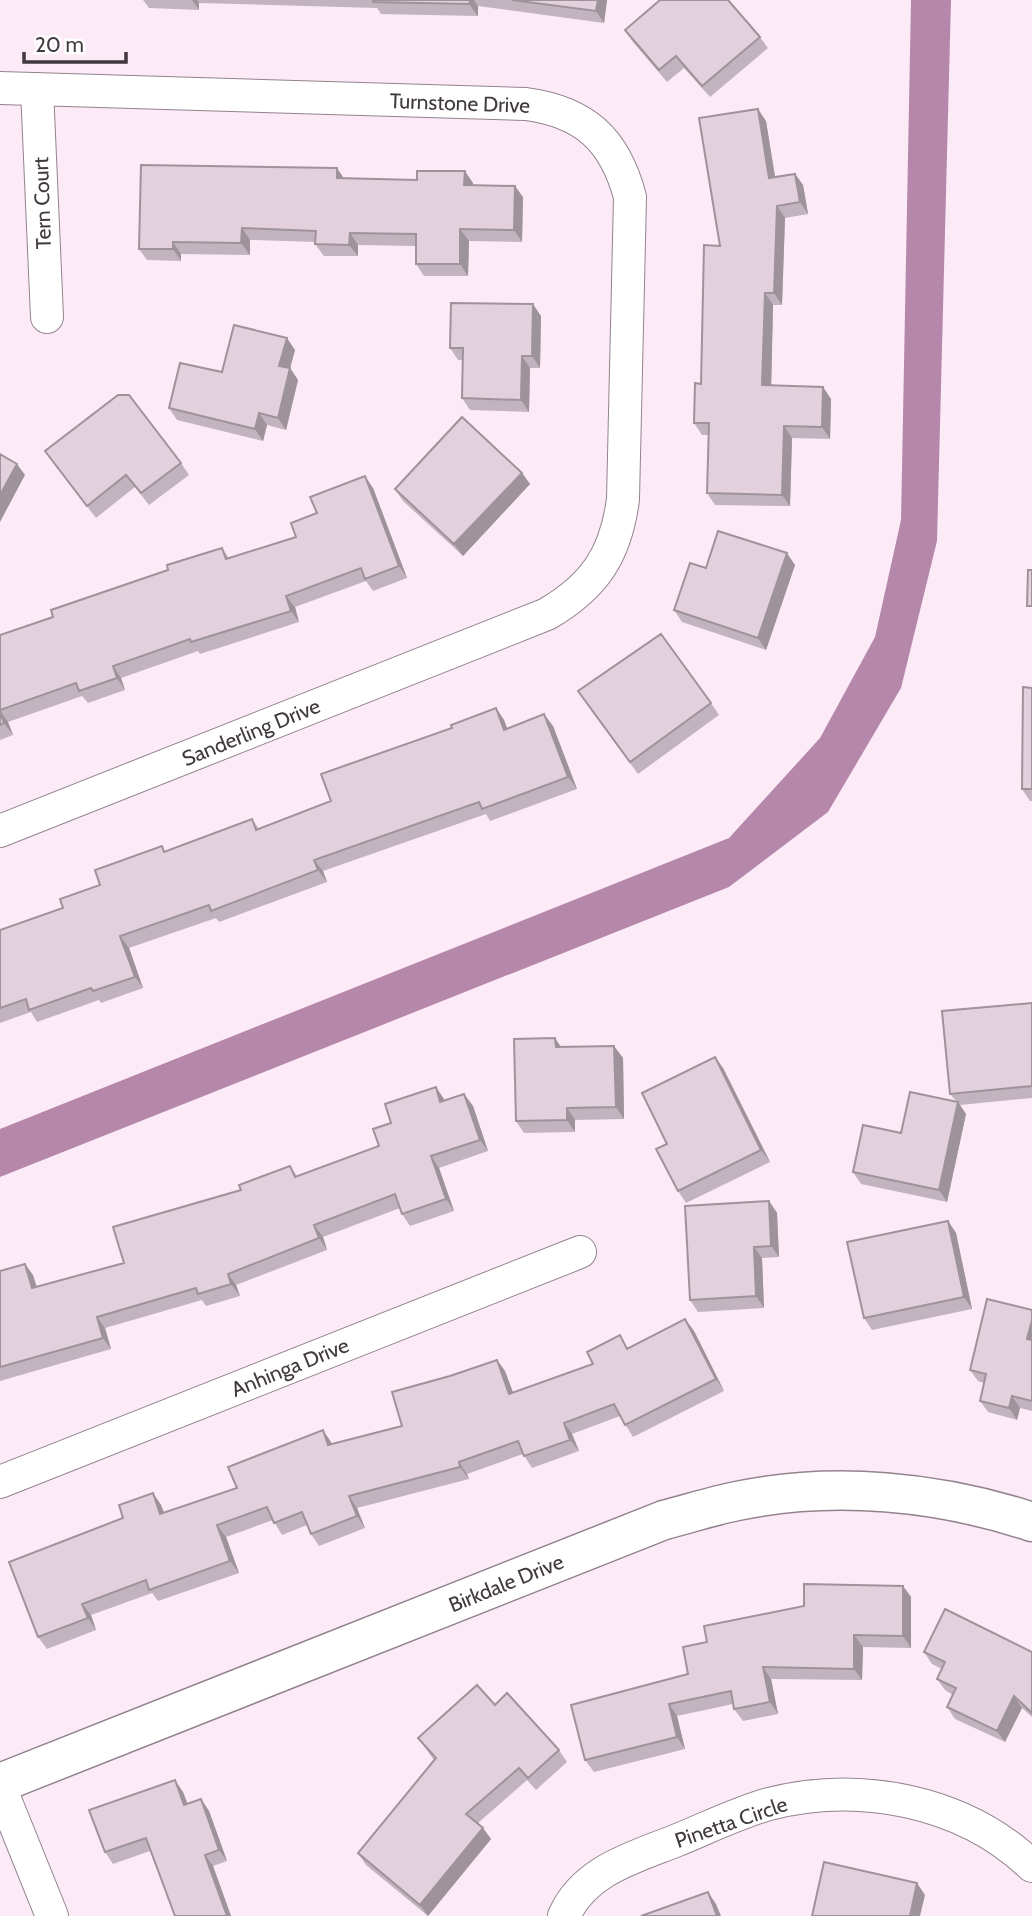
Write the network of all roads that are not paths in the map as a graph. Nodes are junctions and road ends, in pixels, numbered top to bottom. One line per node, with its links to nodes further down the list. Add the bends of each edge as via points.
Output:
1 (0, 88): 2 (street, Turnstone Drive)
2 (37, 89): 3 (street, Tern Court); 4 (street, Turnstone Drive, via 526,104 573,116 611,150 630,197 620,523 601,567 586,586 547,614)
3 (47, 317)
4 (502, 632): 5 (street, Sanderling Drive)
5 (0, 831)
6 (580, 1252): 7 (street, Anhinga Drive)
7 (0, 1482)
8 (1032, 1521): 9 (street, Birkdale Drive, via 940,1499 890,1493 839,1491 738,1501 664,1520)
9 (0, 1785): 11 (street)
10 (1032, 1866): 12 (street, Pinetta Circle, via 992,1835 950,1814 906,1800 813,1795 767,1805 614,1865 584,1885)
11 (52, 1916)
12 (564, 1916)

